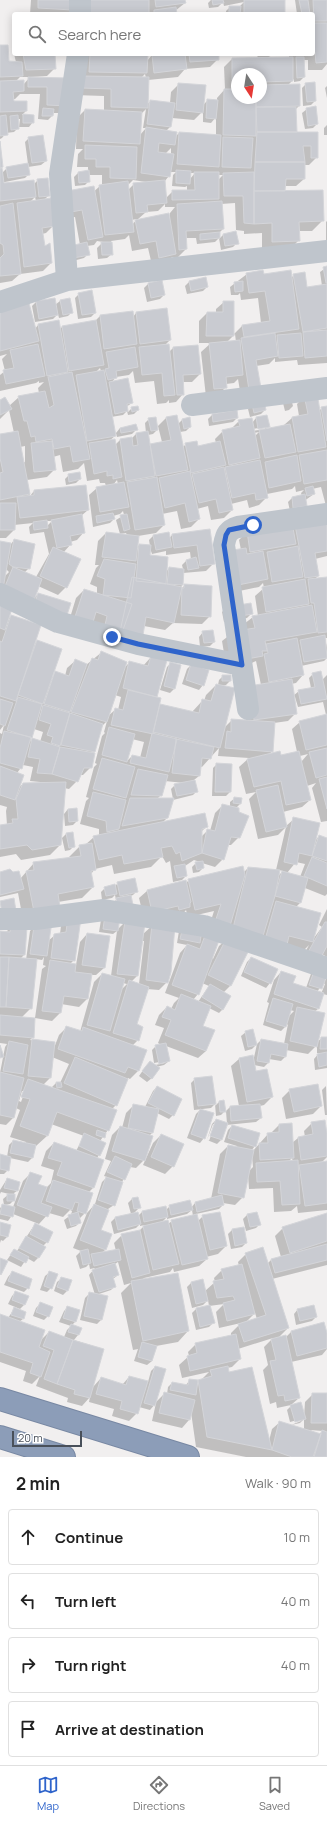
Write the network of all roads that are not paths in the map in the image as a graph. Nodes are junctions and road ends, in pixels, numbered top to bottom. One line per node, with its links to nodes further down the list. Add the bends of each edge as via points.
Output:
1 (80, 0): 2 (street)
2 (80, 12)
3 (78, 56): 5 (street, via 60,174)
4 (327, 251): 5 (street)
5 (67, 280): 6 (street)
6 (0, 302)
7 (327, 388): 8 (street)
8 (192, 405)
9 (327, 514): 11 (street, via 238,527 229,530 226,535 224,545)
10 (0, 594): 11 (street, via 58,622 138,644)
11 (242, 665): 12 (street)
12 (248, 709)
13 (0, 919): 14 (street, via 34,919 104,910 204,926)
14 (327, 968)
15 (0, 1399): 18 (highway)
16 (0, 1437): 17 (highway)
17 (64, 1457)
18 (188, 1457)

